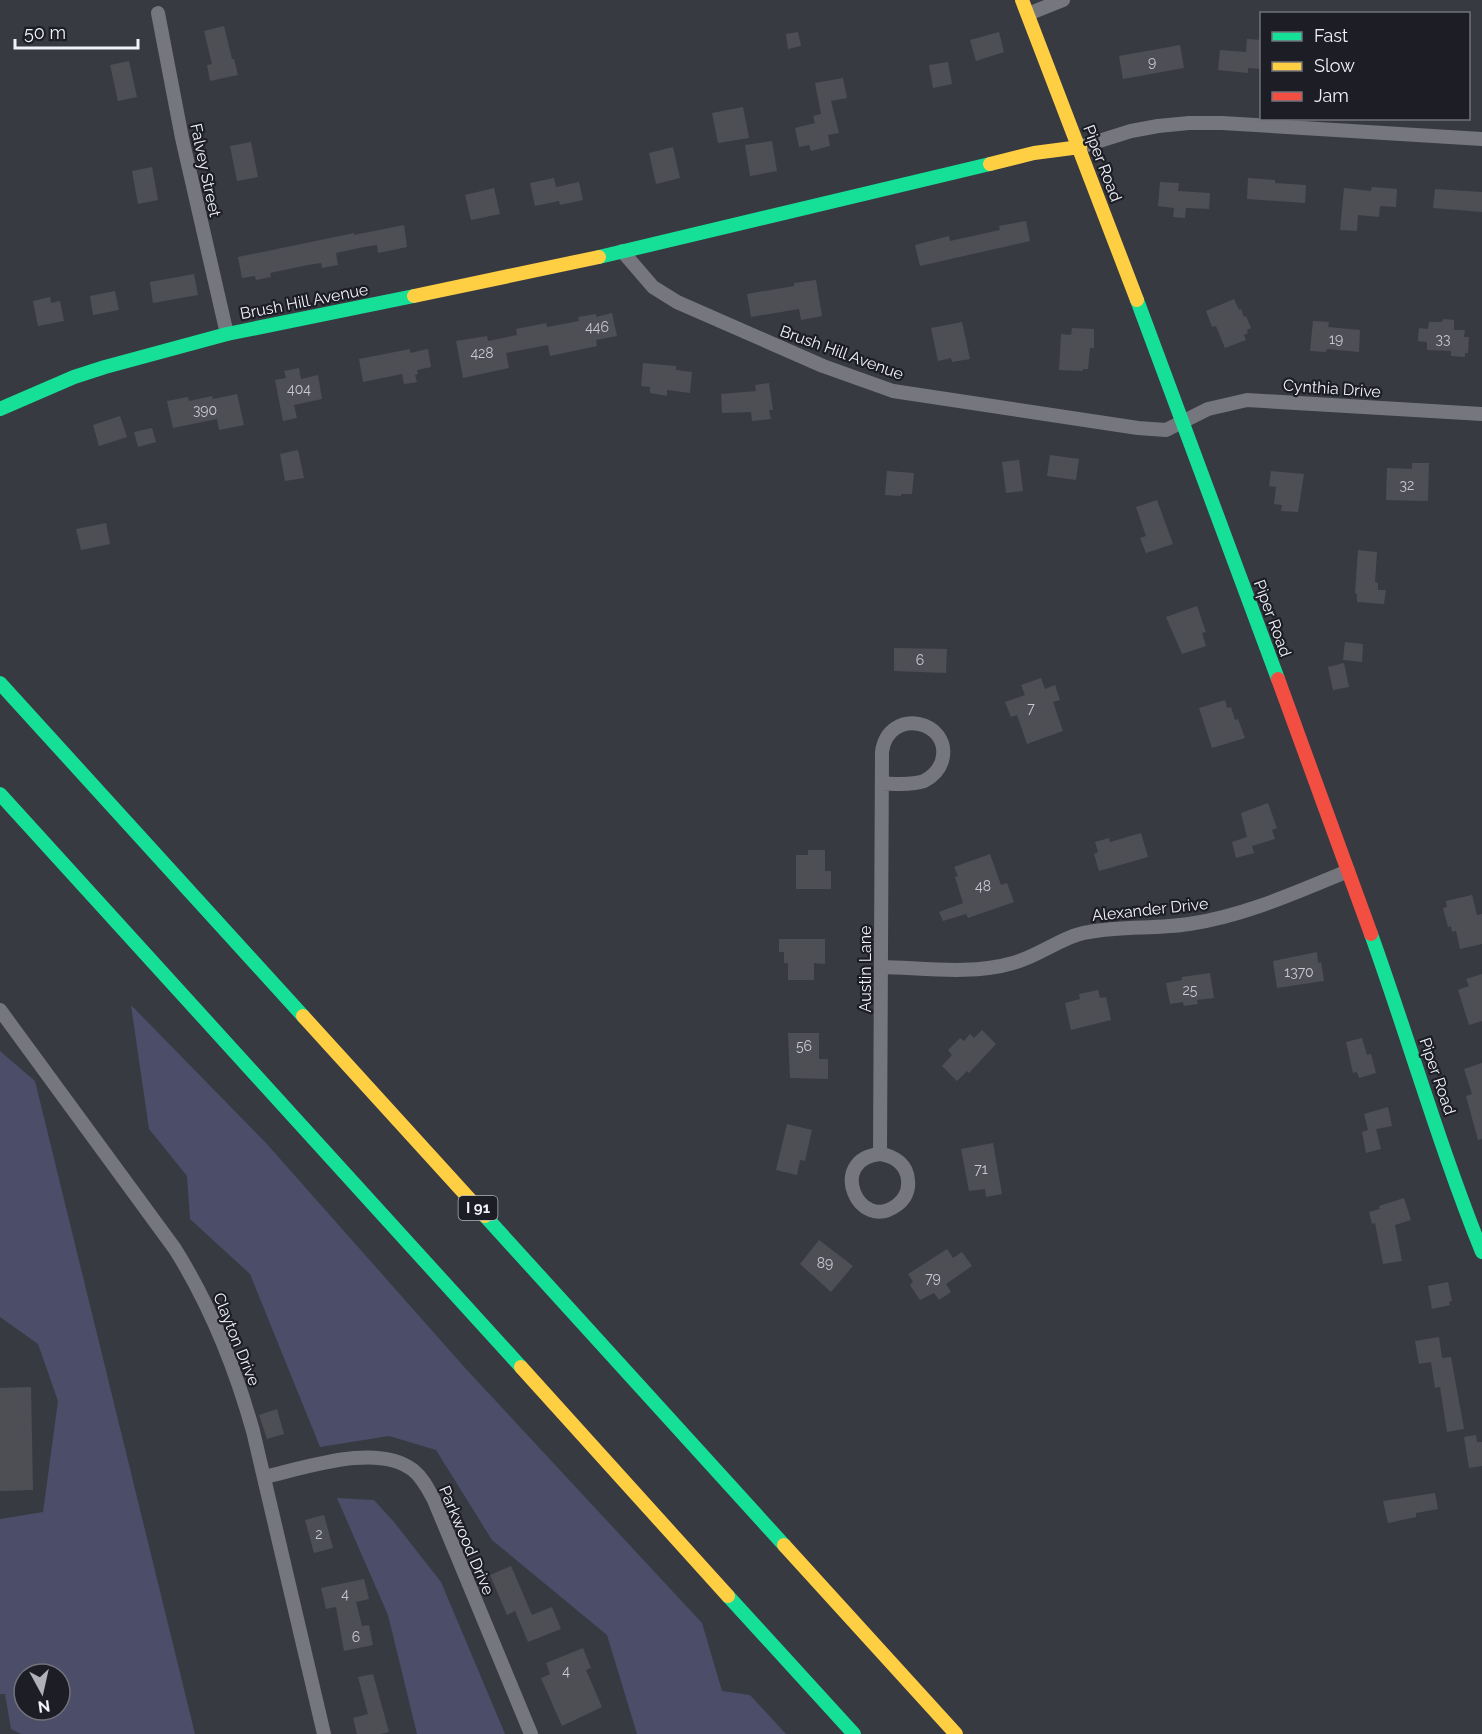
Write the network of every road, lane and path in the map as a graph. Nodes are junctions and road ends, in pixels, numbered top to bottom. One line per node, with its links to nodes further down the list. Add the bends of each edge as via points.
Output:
1 (1022, 0): 4 (main road, Piper Road)
2 (1063, 0): 4 (street)
3 (158, 13): 8 (street, Falvey Street)
4 (1028, 14): 6 (main road, Piper Road)
5 (1482, 139): 6 (street, via 1189,123 1145,128)
6 (1080, 147): 7 (main road, Brush Hill Avenue, via 1034,153); 11 (main road, Piper Road)
7 (622, 251): 8 (main road, Brush Hill Avenue); 11 (street, Brush Hill Avenue, via 653,287 677,302 823,366 893,391 1138,428 1166,430)
8 (227, 334): 9 (main road, Brush Hill Avenue, via 74,377)
9 (0, 409)
10 (1482, 414): 11 (street, Cynthia Drive, via 1247,400 1208,409)
11 (1184, 422): 15 (main road, Piper Road)
12 (0, 683): 24 (main road, I 91)
13 (882, 784): 13 (street, Austin Lane, via 918,783 934,775 943,753 934,732 913,723 891,731 883,747); 16 (street, Austin Lane)
14 (0, 794): 23 (main road)
15 (1348, 871): 16 (street, Alexander Drive, via 1210,920 1086,932 1011,964 969,969); 19 (main road, Piper Road)
16 (882, 967): 18 (street, Austin Lane)
17 (0, 1010): 20 (street, Clayton Drive, via 192,1276 234,1369)
18 (880, 1154): 18 (street, via 860,1162 851,1182 859,1203 879,1211 900,1203 908,1183 900,1162)
19 (1482, 1252)
20 (264, 1477): 21 (street, Clayton Drive); 22 (street, Parkwood Drive, via 364,1458 403,1464 421,1478 434,1500)
21 (324, 1734)
22 (531, 1734)
23 (854, 1734)
24 (956, 1734)

